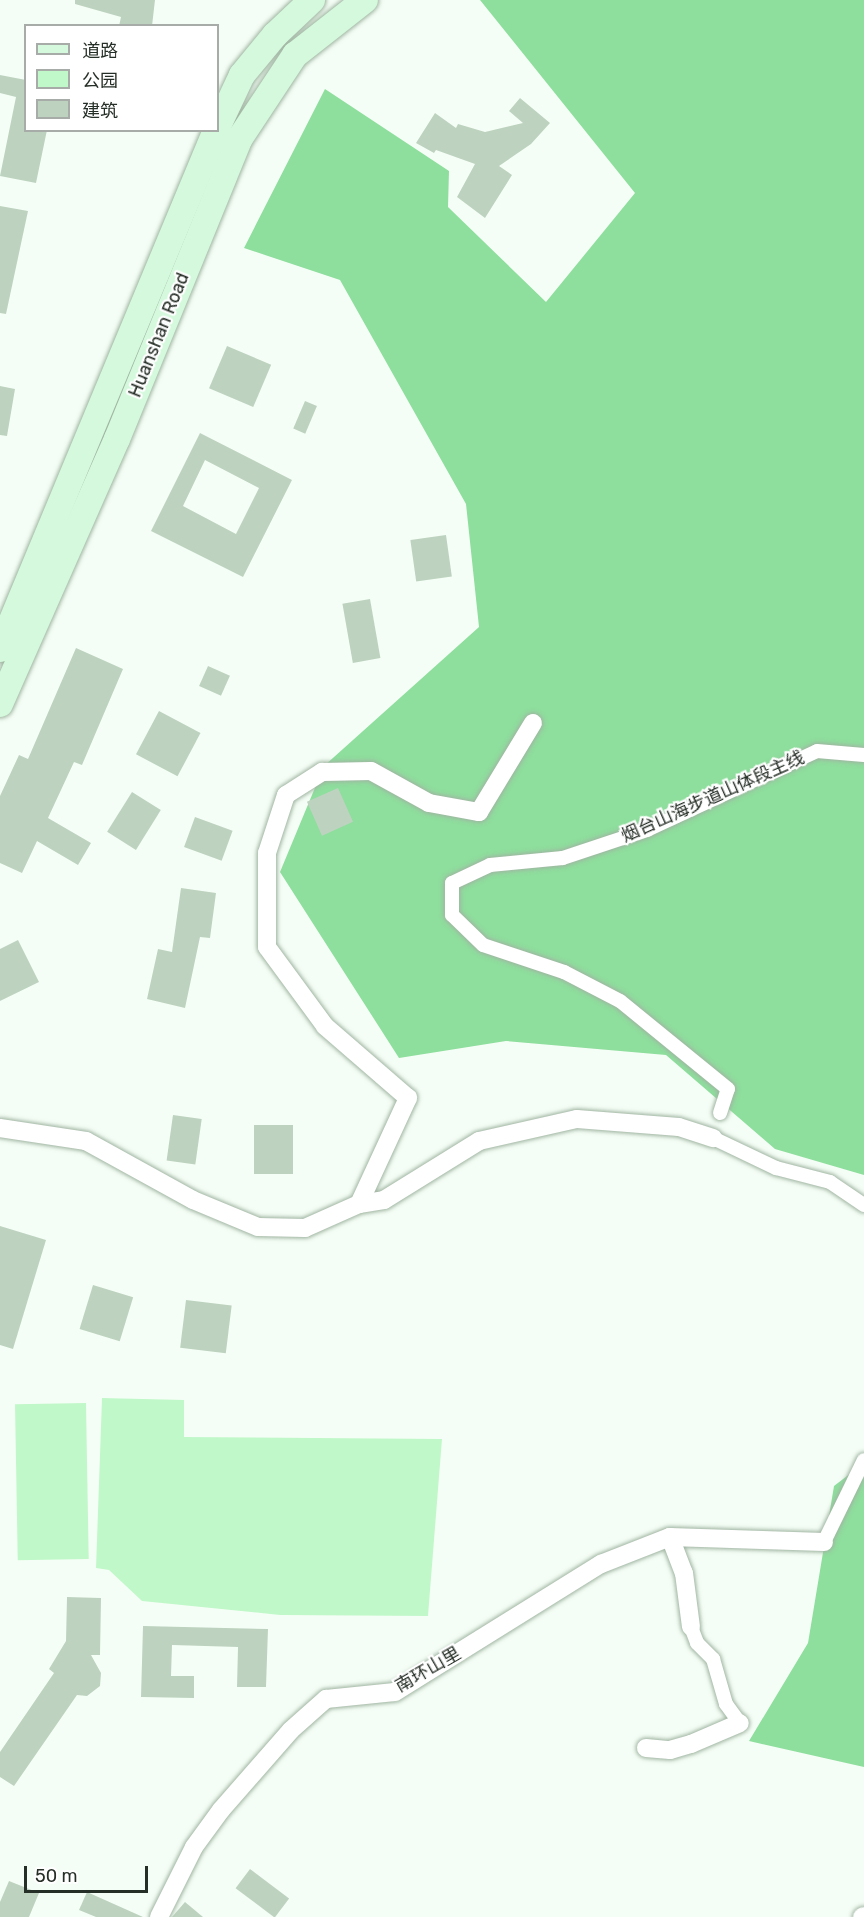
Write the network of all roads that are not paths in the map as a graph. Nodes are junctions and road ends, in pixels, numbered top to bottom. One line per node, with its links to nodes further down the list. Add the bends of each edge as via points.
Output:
1 (312, 0): 3 (main road, via 275,35 242,75)
2 (365, 0): 6 (main road, Huanshan Road, via 295,55 240,138 117,439)
3 (219, 124)
4 (215, 132): 5 (main road, Huanshan Road)
5 (0, 648)
6 (0, 704)
7 (533, 723): 12 (street, via 479,812 429,803 371,771 322,772 286,795 267,853 267,947 325,1026 364,1064 408,1098)
8 (864, 755): 9 (street, 烟台山海步道山体段主线, via 817,752 647,830 563,858 490,865 452,883 452,915 483,945 564,972 620,1001 728,1089)
9 (720, 1113)
10 (0, 1128): 12 (street, via 86,1141 193,1200 258,1227 304,1228)
11 (713, 1138): 12 (street, via 679,1127 578,1119 479,1141 384,1200); 13 (street, via 776,1168 830,1182)
12 (359, 1204)
13 (864, 1205)
14 (864, 1460): 16 (street)
15 (670, 1537): 16 (street); 17 (street, via 684,1573); 20 (street, 南环山里, via 601,1564 395,1692 326,1699 291,1731 221,1810 194,1847)
16 (824, 1542)
17 (691, 1627): 18 (street, via 697,1643 713,1659 726,1704)
18 (740, 1724): 19 (street, via 681,1747)
19 (646, 1748)
20 (159, 1917)

